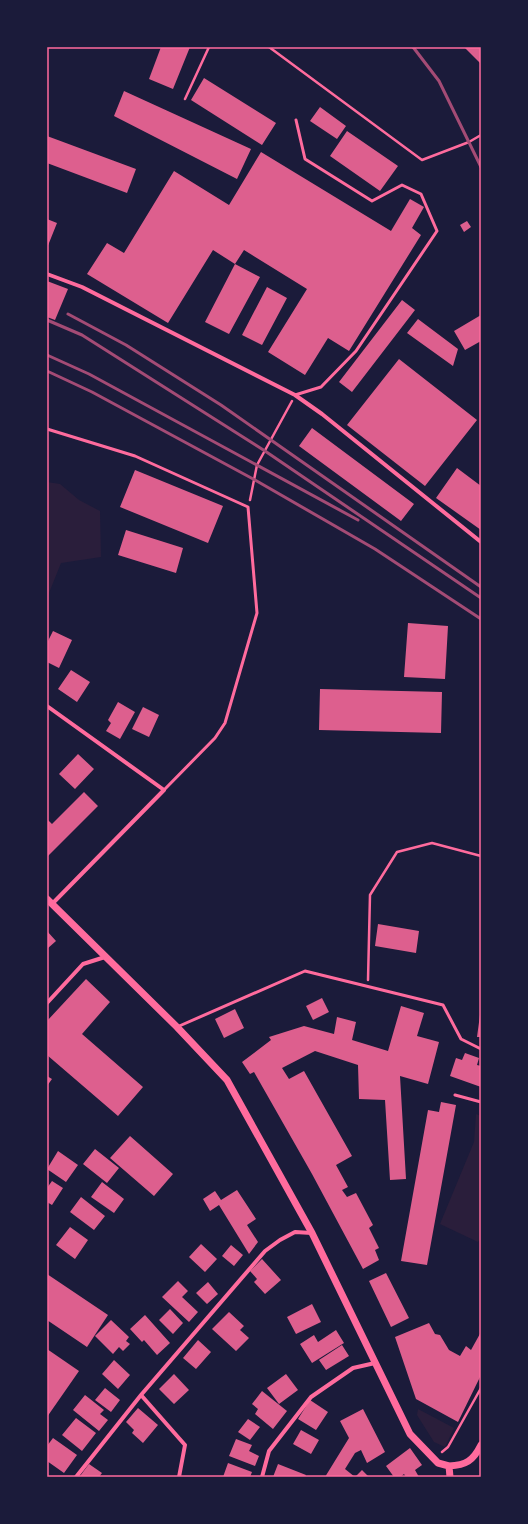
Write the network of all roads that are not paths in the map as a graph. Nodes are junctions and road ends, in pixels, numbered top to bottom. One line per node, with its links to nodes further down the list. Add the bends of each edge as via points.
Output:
1 (296, 120): 3 (lane, via 305,159 372,201 402,185 422,194 437,232 356,351 321,387)
2 (47, 274): 3 (street, via 82,287)
3 (295, 395): 5 (street)
4 (47, 429): 7 (lane, via 135,456 248,507 257,613 225,723 215,738)
5 (481, 542)
6 (47, 706): 7 (street)
7 (164, 790): 8 (street)
8 (50, 902): 9 (street)
9 (105, 957): 10 (street, via 83,964); 11 (street)
10 (47, 1003)
11 (177, 1026): 12 (lane, via 305,971 443,1005 461,1039); 15 (street, via 227,1080)
12 (481, 1049)
13 (455, 1094): 14 (lane)
14 (481, 1102)
15 (312, 1233): 16 (street); 17 (street, via 295,1232 265,1251)
16 (375, 1363): 19 (street, via 410,1434 438,1463); 22 (street, via 353,1368 310,1398 269,1451)
17 (141, 1395): 20 (street); 21 (street, via 185,1445)
18 (481, 1445): 19 (street, via 476,1456 462,1465)
19 (449, 1466): 23 (street)
20 (76, 1477)
21 (179, 1477)
22 (262, 1477)
23 (450, 1477)

